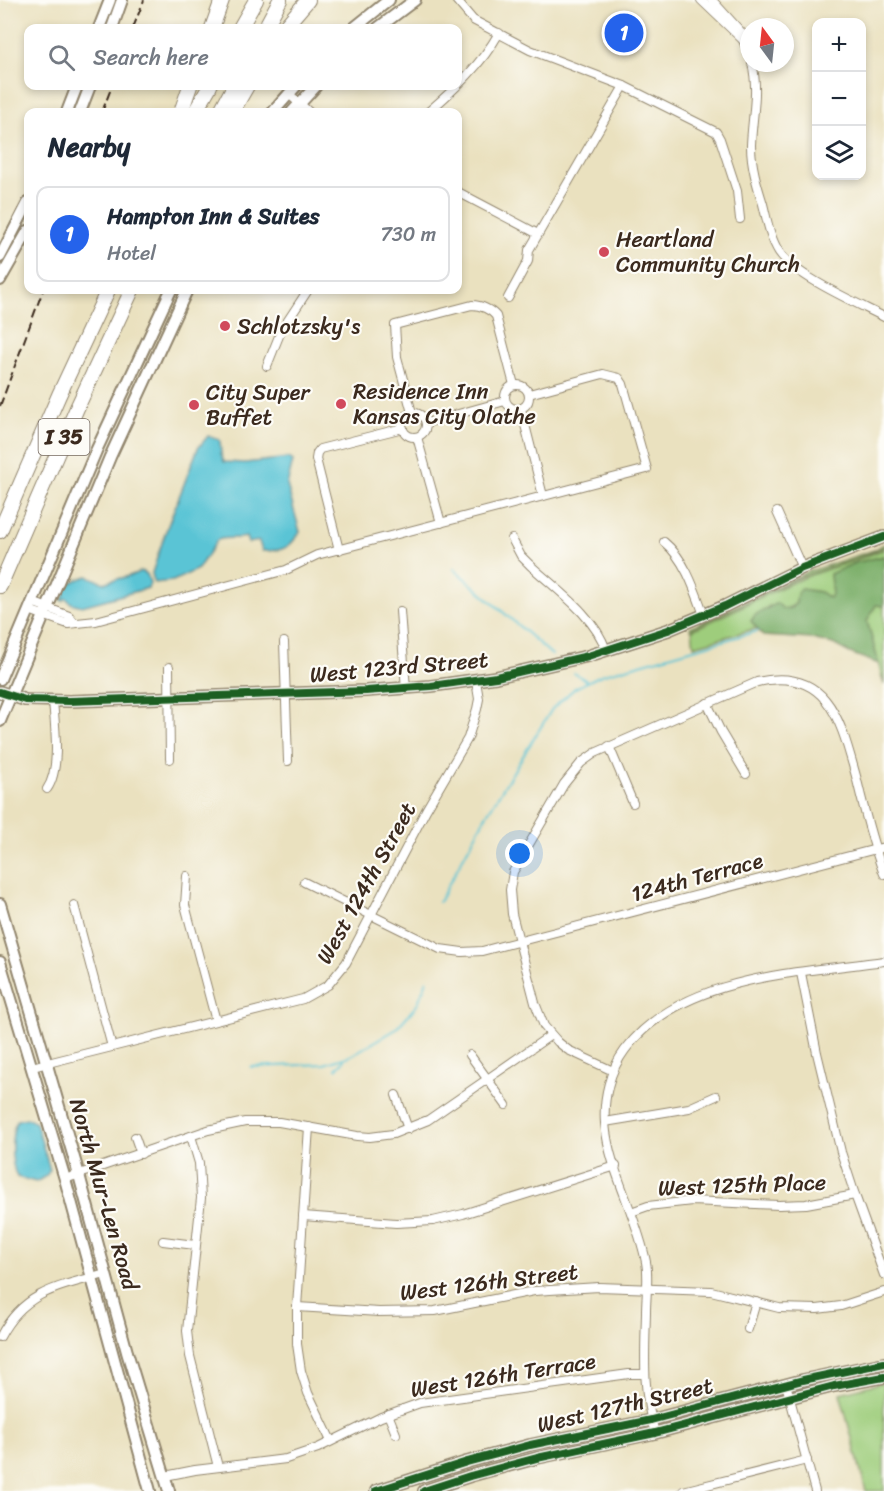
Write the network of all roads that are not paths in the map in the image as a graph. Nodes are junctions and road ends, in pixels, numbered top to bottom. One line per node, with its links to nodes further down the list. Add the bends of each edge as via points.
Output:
1 (110, 0): 12 (main road)
2 (122, 0): 13 (main road)
3 (222, 0): 14 (highway)
4 (256, 0): 15 (highway)
5 (280, 0): 16 (highway)
6 (308, 0): 17 (highway)
7 (389, 0): 18 (main road)
8 (415, 0): 19 (main road)
9 (456, 0): 21 (street, via 473,20)
10 (701, 0): 22 (street)
11 (712, 0): 20 (street)
12 (101, 24)
13 (113, 24)
14 (213, 24)
15 (242, 24)
16 (267, 24)
17 (287, 24)
18 (359, 24)
19 (383, 24)
20 (740, 31)
21 (499, 33): 24 (street, via 475,69); 25 (street, via 530,50)
22 (740, 38)
23 (754, 72): 59 (street, via 752,163 774,243 799,271)
24 (462, 81)
25 (624, 86): 48 (street, via 716,132 737,191); 49 (street)
26 (75, 90): 36 (main road)
27 (88, 90): 37 (main road)
28 (189, 90): 38 (highway)
29 (208, 90): 39 (highway)
30 (232, 90): 40 (highway)
31 (245, 90): 41 (highway)
32 (293, 90): 35 (street); 42 (main road)
33 (312, 90): 35 (main road)
34 (452, 90): 45 (street)
35 (300, 103): 43 (main road); 44 (street)
36 (69, 108)
37 (82, 108)
38 (182, 108)
39 (197, 108)
40 (222, 108)
41 (234, 108)
42 (277, 108)
43 (295, 108)
44 (305, 108)
45 (432, 108)
46 (462, 194): 49 (street)
47 (24, 211): 51 (main road)
48 (740, 219)
49 (538, 234): 58 (street)
50 (24, 238): 52 (main road)
51 (0, 257)
52 (0, 280)
53 (106, 294): 72 (highway, I 35)
54 (130, 294): 78 (highway, I 35)
55 (169, 294): 79 (main road)
56 (185, 294): 81 (main road)
57 (305, 294): 60 (street, via 281,331)
58 (508, 298)
59 (884, 317)
60 (267, 366)
61 (514, 385): 62 (street, via 524,387); 63 (street, via 507,391); 65 (street, via 496,316 478,305 395,325 397,357)
62 (529, 394): 64 (street, via 527,405); 69 (street, via 603,374 619,378 646,469)
63 (506, 401): 64 (street, via 510,407); 66 (street)
64 (521, 409): 69 (street)
65 (412, 413): 66 (street, via 422,416); 67 (street, via 403,421)
66 (426, 423): 68 (street, via 425,432)
67 (403, 428): 68 (street, via 407,435); 76 (street, via 316,453)
68 (417, 437): 71 (street)
69 (543, 496): 71 (street)
70 (777, 512): 77 (street)
71 (441, 523): 76 (street)
72 (0, 531)
73 (884, 537): 77 (main road, West 123rd Street)
74 (512, 539): 84 (street, via 521,556 590,621)
75 (664, 542): 82 (street, via 682,563)
76 (339, 550): 81 (street, via 276,573 96,621 68,624)
77 (802, 568): 82 (main road, West 123rd Street)
78 (0, 586)
79 (30, 606): 81 (street); 86 (main road)
80 (400, 610): 88 (street, West 123rd Street)
81 (44, 611): 89 (main road)
82 (704, 615): 84 (main road, West 123rd Street)
83 (284, 642): 90 (street, West 123rd Street)
84 (606, 650): 87 (main road, West 123rd Street)
85 (169, 667): 91 (street)
86 (0, 679)
87 (476, 681): 88 (main road, West 123rd Street); 108 (street, West 124th Street, via 479,699 468,738)
88 (406, 688): 90 (main road, West 123rd Street)
89 (5, 693): 92 (main road, West 123rd Street, via 25,700); 94 (main road)
90 (285, 694): 91 (main road, West 123rd Street); 97 (street, West 123rd Street)
91 (168, 698): 92 (main road, West 123rd Street); 96 (street)
92 (53, 701): 99 (street, via 55,761)
93 (707, 703): 95 (street); 98 (street); 102 (street, via 757,682 775,679 801,683 820,695 840,722)
94 (0, 721)
95 (609, 746): 100 (street); 109 (street, via 571,773 517,863 509,899)
96 (170, 759)
97 (288, 761)
98 (746, 774)
99 (47, 789)
100 (633, 803)
101 (884, 847): 102 (street, 124th Terrace)
102 (875, 849): 103 (street); 109 (street, 124th Terrace)
103 (884, 874)
104 (187, 876): 113 (street, via 184,905)
105 (304, 882): 108 (street, 124th Terrace)
106 (74, 905): 115 (street)
107 (0, 906): 117 (main road, North Mur-Len Road)
108 (371, 915): 109 (street, 124th Terrace, via 425,943 451,951 482,951); 113 (street, West 124th Street, via 341,971 320,991)
109 (519, 942): 114 (street, via 540,1018)
110 (884, 961): 112 (street)
111 (0, 962): 118 (main road, North Mur-Len Road)
112 (801, 973): 119 (street, via 698,996 671,1009 633,1040); 133 (street, via 826,1093)
113 (216, 1021): 115 (street, West 124th Street)
114 (551, 1035): 119 (street, via 568,1050); 120 (street)
115 (112, 1047): 117 (street, West 124th Street)
116 (470, 1055): 120 (street)
117 (46, 1064): 118 (street, West 124th Street); 131 (main road, North Mur-Len Road)
118 (32, 1067): 132 (main road, North Mur-Len Road)
119 (613, 1071): 124 (street)
120 (488, 1080): 123 (street); 126 (street)
121 (396, 1095): 126 (street)
122 (716, 1096): 124 (street, via 689,1108)
123 (506, 1105)
124 (605, 1122): 130 (street)
125 (309, 1127): 126 (street, via 370,1137); 127 (street, via 245,1122); 135 (street)
126 (408, 1129)
127 (191, 1136): 129 (street); 137 (street, via 201,1185)
128 (135, 1137): 129 (street)
129 (141, 1154): 131 (street)
130 (615, 1166): 134 (street); 135 (street, via 433,1221 396,1223)
131 (79, 1175): 132 (street); 138 (main road, North Mur-Len Road)
132 (65, 1179): 140 (main road, North Mur-Len Road)
133 (855, 1196): 134 (street, West 125th Place, via 779,1206 670,1202); 139 (street)
134 (631, 1212): 141 (street, via 645,1261)
135 (303, 1216): 144 (street)
136 (163, 1241): 137 (street)
137 (195, 1245): 158 (street, via 188,1331 190,1356)
138 (106, 1274): 140 (street); 159 (main road, North Mur-Len Road)
139 (884, 1275)
140 (92, 1277): 146 (street, via 38,1295 18,1311); 161 (main road, North Mur-Len Road)
141 (646, 1288): 143 (street, West 126th Street, via 711,1291); 144 (street, West 126th Street, via 554,1288 424,1311); 148 (street)
142 (884, 1292): 143 (street, West 126th Street, via 817,1309 779,1308)
143 (756, 1302): 145 (street)
144 (297, 1307): 156 (street, via 301,1371)
145 (748, 1329)
146 (0, 1337)
147 (884, 1363): 150 (main road, West 127th Street)
148 (644, 1374): 152 (street, West 126th Terrace, via 432,1401); 153 (street)
149 (884, 1377): 151 (main road, West 127th Street)
150 (786, 1384): 151 (street); 153 (main road, West 127th Street)
151 (790, 1398): 154 (main road, West 127th Street); 157 (street)
152 (388, 1414): 155 (street); 156 (street, West 126th Terrace)
153 (651, 1420): 154 (street); 160 (main road, West 127th Street, via 530,1445)
154 (655, 1433): 164 (main road, West 127th Street, via 537,1458)
155 (396, 1434)
156 (331, 1441): 158 (street, West 126th Terrace, via 286,1459)
157 (807, 1460): 165 (street); 166 (street)
158 (218, 1467): 159 (street, West 126th Terrace)
159 (165, 1476): 162 (main road, North Mur-Len Road)
160 (422, 1477): 163 (main road, West 127th Street); 164 (street)
161 (150, 1491)
162 (169, 1491)
163 (376, 1491)
164 (425, 1491)
165 (683, 1491)
166 (815, 1491)

